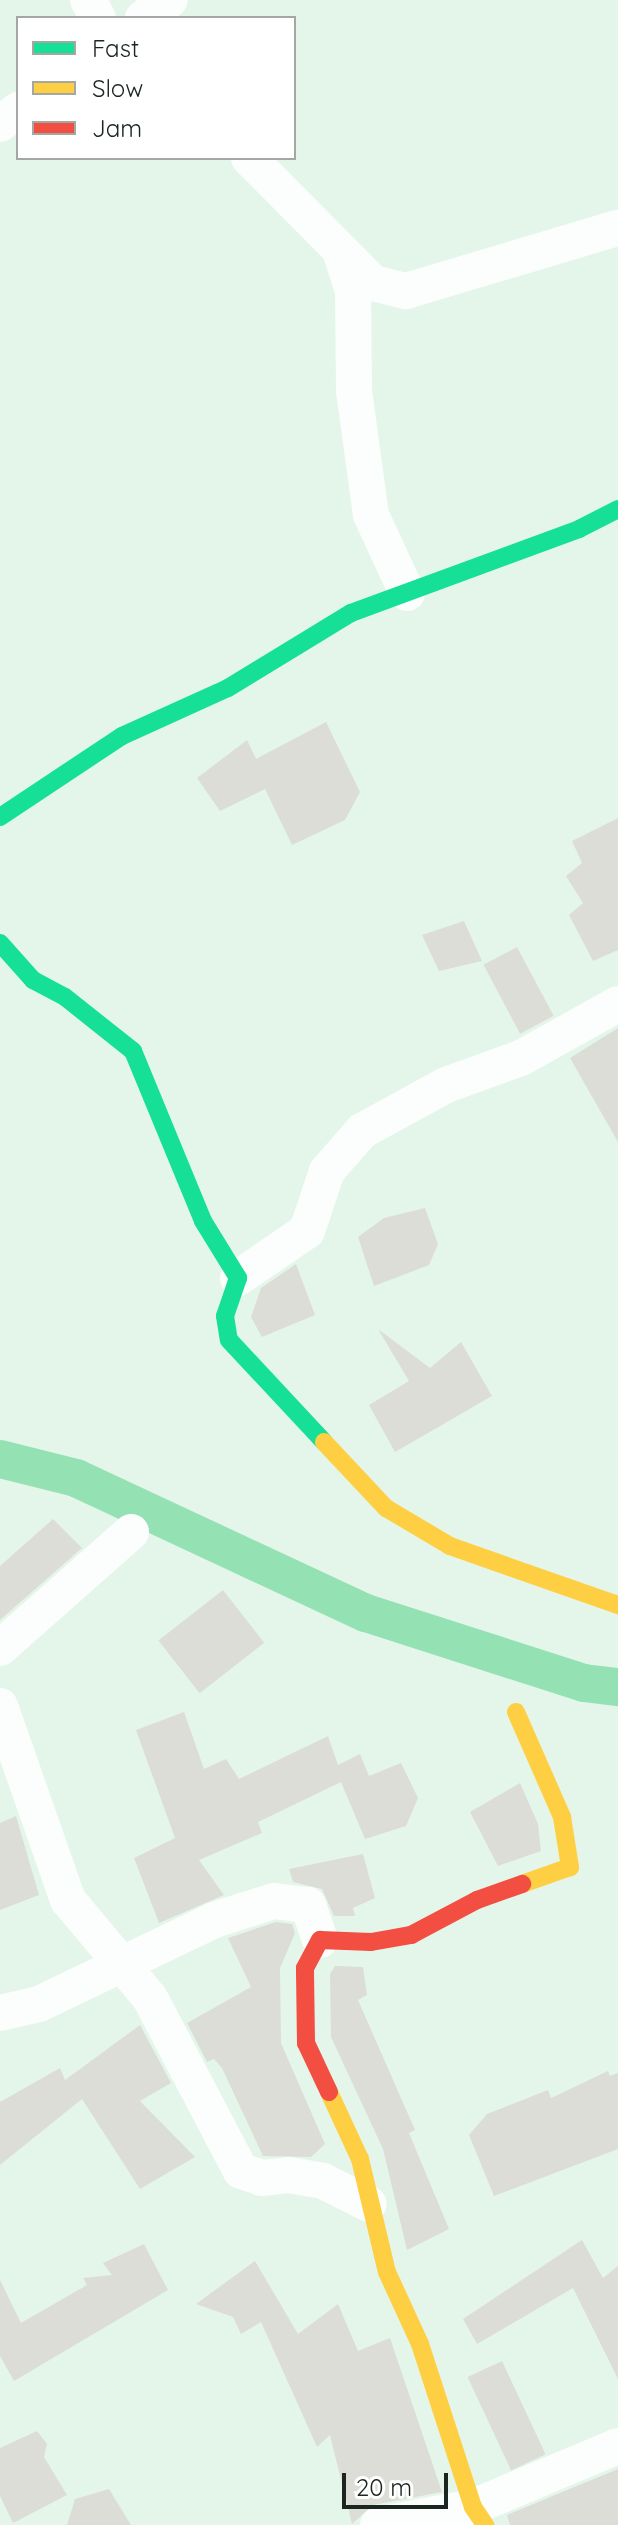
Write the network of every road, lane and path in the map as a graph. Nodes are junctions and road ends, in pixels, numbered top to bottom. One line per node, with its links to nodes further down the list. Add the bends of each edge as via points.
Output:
1 (170, 0): 2 (street)
2 (146, 16)
3 (16, 112): 4 (street)
4 (0, 124)
5 (251, 160): 7 (street, via 309,214)
6 (618, 228): 7 (street, via 406,291 373,283)
7 (341, 253): 9 (street, via 353,292 354,391 371,515)
8 (618, 509): 9 (street, via 579,529)
9 (407, 593): 10 (street, via 351,613 228,688 122,736)
10 (0, 817)
11 (0, 943): 13 (street, via 33,980 65,997 133,1051 203,1221)
12 (618, 1004): 13 (street, via 521,1058 446,1085 362,1131 327,1171 307,1231)
13 (238, 1278): 15 (street, via 225,1316 229,1340 386,1508 450,1546)
14 (131, 1532): 16 (street)
15 (618, 1605)
16 (0, 1648)
17 (0, 1706): 20 (street, via 68,1900)
18 (516, 1712): 19 (street, via 562,1817 570,1867 500,1890 411,1935 371,1942)
19 (320, 1940): 20 (street, via 308,1905 274,1901 214,1920); 22 (street, via 305,1968 306,2043 360,2159)
20 (119, 1965): 21 (street, via 39,2004); 22 (street, via 150,1998 241,2171 262,2178 289,2175 323,2181)
21 (0, 2013)
22 (369, 2204): 24 (street, via 378,2248 440,2397)
23 (618, 2446): 24 (street)
24 (479, 2516): 25 (street)
25 (378, 2525)

